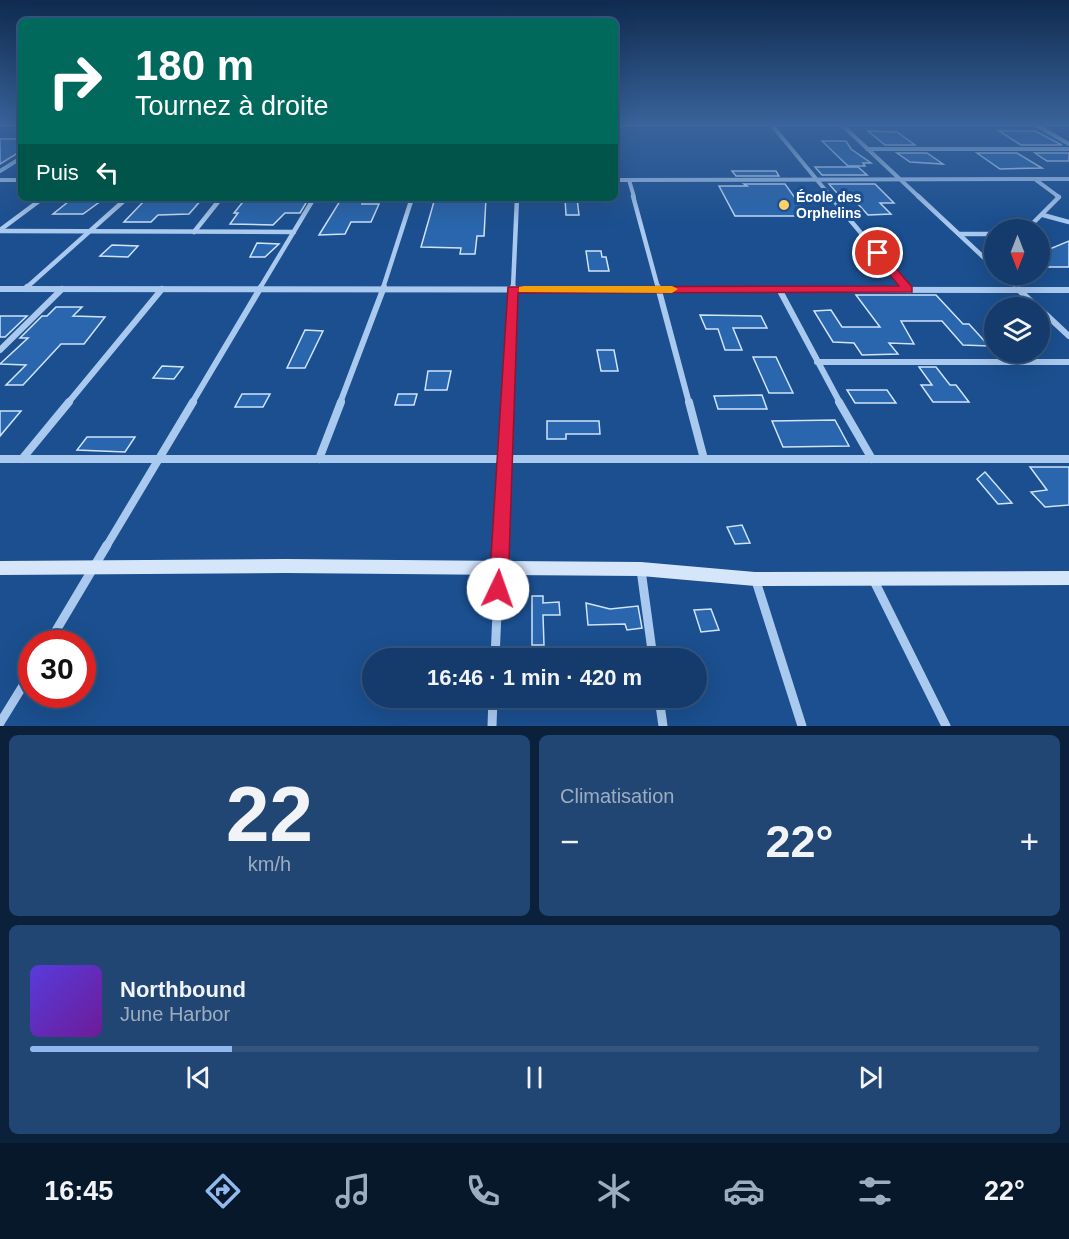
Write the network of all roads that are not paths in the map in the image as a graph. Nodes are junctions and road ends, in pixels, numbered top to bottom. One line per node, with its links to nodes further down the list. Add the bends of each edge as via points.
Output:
1 (798, 157): 12 (street)
2 (876, 157): 5 (street)
3 (18, 160): 4 (street)
4 (0, 171)
5 (900, 179): 6 (street); 12 (street); 26 (street)
6 (1036, 179): 7 (street); 19 (street, via 1059,197)
7 (1069, 179)
8 (0, 180): 9 (street)
9 (18, 180)
10 (618, 180): 11 (street)
11 (629, 180): 12 (street); 37 (street)
12 (817, 180): 39 (street)
13 (39, 201): 22 (street)
14 (124, 201): 23 (street)
15 (219, 201): 24 (street)
16 (312, 201): 25 (street)
17 (411, 201): 35 (street)
18 (517, 201): 36 (street)
19 (1043, 215): 20 (street); 21 (street)
20 (1038, 219)
21 (1069, 222)
22 (0, 231): 23 (street)
23 (90, 231): 24 (street); 31 (street)
24 (194, 232): 25 (street)
25 (294, 232): 34 (street)
26 (959, 234): 27 (street); 28 (street)
27 (984, 234)
28 (984, 258)
29 (1014, 285): 40 (street)
30 (0, 289): 31 (street)
31 (25, 289): 32 (street)
32 (62, 289): 33 (street); 45 (street)
33 (162, 289): 34 (street); 49 (street)
34 (260, 289): 35 (street); 50 (street)
35 (383, 289): 36 (street); 51 (street)
36 (512, 289): 37 (street); 52 (street)
37 (658, 289): 38 (street); 53 (street)
38 (779, 290): 39 (street); 46 (street)
39 (908, 290): 40 (street)
40 (1019, 290): 41 (street); 42 (street)
41 (1069, 290)
42 (1027, 297)
43 (1050, 318): 44 (street)
44 (1069, 336)
45 (0, 350)
46 (817, 362): 47 (street); 54 (street)
47 (1069, 362)
48 (0, 459): 49 (street)
49 (22, 459): 50 (street)
50 (158, 459): 51 (street); 57 (street)
51 (319, 459): 52 (street)
52 (504, 459): 53 (street); 58 (street)
53 (704, 459): 54 (street)
54 (872, 459): 55 (street)
55 (1069, 459)
56 (0, 568): 57 (street)
57 (93, 568): 58 (street); 63 (street)
58 (500, 569): 59 (street); 64 (street)
59 (641, 569): 62 (street); 65 (street)
60 (873, 578): 61 (street); 62 (street); 73 (street)
61 (1069, 578)
62 (755, 579): 72 (street)
63 (56, 630)
64 (496, 648)
65 (652, 648)
66 (18, 694): 69 (street)
67 (493, 708): 70 (street)
68 (660, 708): 71 (street)
69 (0, 723)
70 (492, 726)
71 (663, 726)
72 (802, 726)
73 (946, 726)

